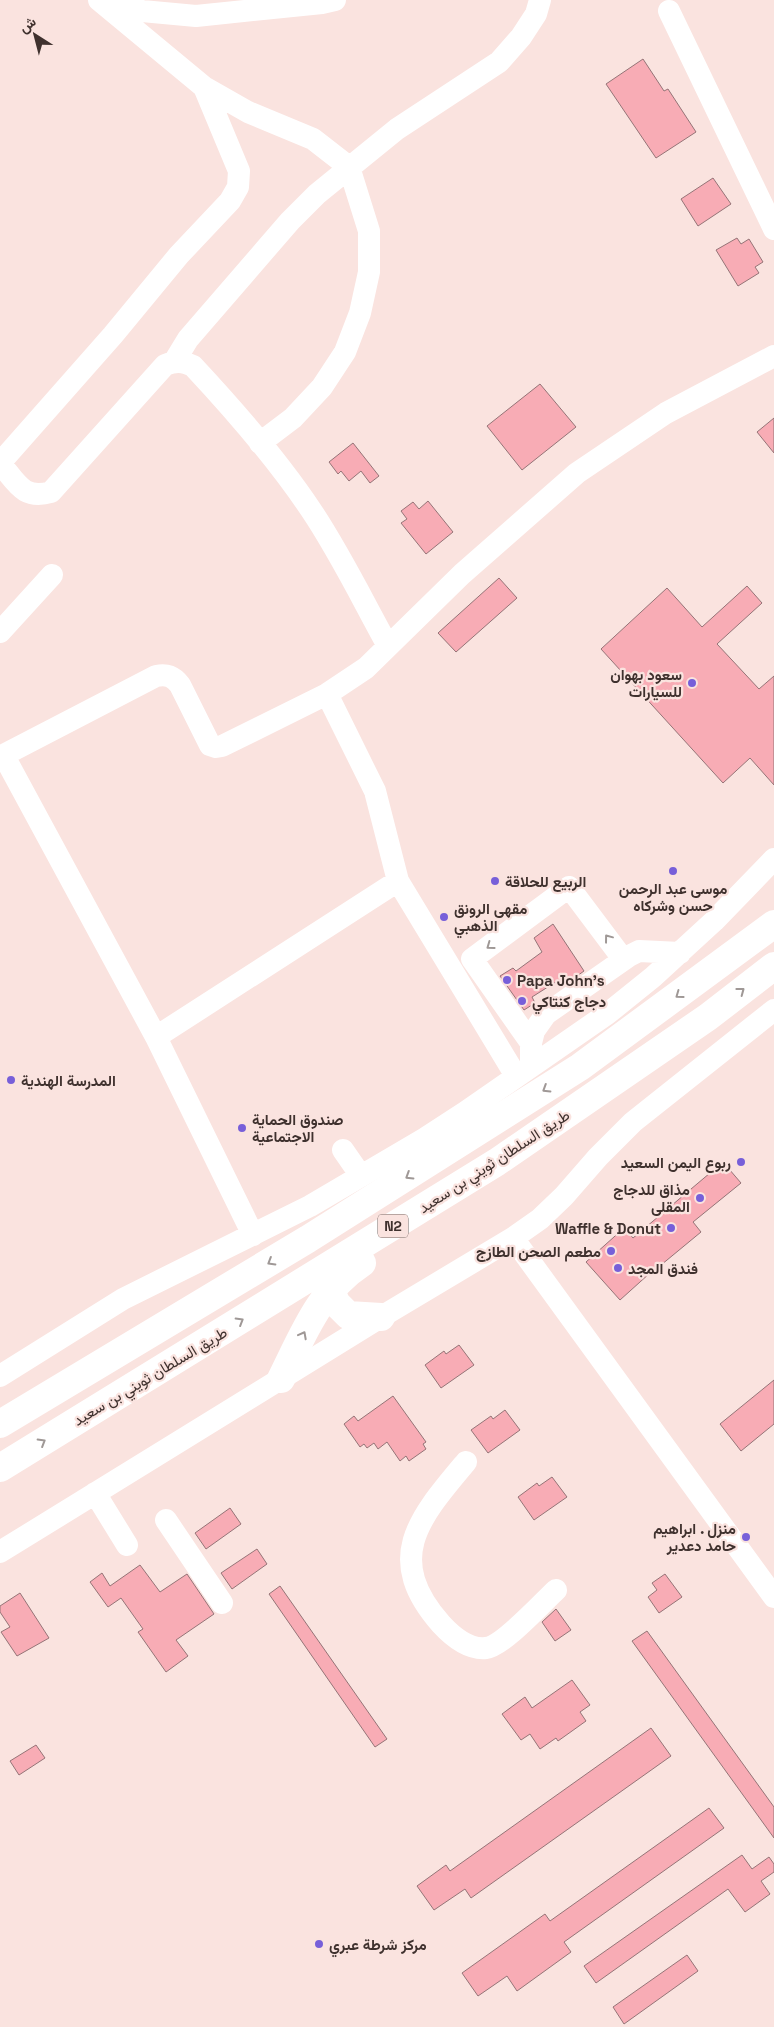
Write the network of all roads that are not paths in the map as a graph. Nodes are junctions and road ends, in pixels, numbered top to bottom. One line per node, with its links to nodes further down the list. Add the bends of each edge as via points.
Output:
1 (99, 0): 6 (street)
2 (111, 0): 3 (street, via 142,12 196,16)
3 (335, 0)
4 (540, 0): 7 (street, via 536,14 522,37 499,62 397,129)
5 (669, 11): 8 (street)
6 (204, 87): 7 (street, via 248,112 313,140); 13 (street, via 239,171 238,187 230,201 178,255 113,335)
7 (349, 167): 11 (street, via 290,221 188,339); 12 (street, via 370,231 369,272 360,313 344,352 322,387 293,418)
8 (767, 195): 9 (street)
9 (774, 229)
10 (774, 356): 16 (street, via 666,413 577,473 462,574)
11 (174, 362): 12 (street, via 193,366); 13 (street, via 158,372 51,492 38,496 25,493)
12 (260, 442): 16 (street, via 311,510)
13 (0, 463)
14 (52, 575): 15 (street)
15 (0, 632)
16 (388, 646): 17 (street, via 366,668)
17 (327, 694): 18 (street, via 216,747 210,744 180,684 166,674 156,676); 20 (street, via 376,791)
18 (2, 757): 27 (street)
19 (774, 859): 22 (street)
20 (398, 881): 27 (street); 29 (street)
21 (774, 924): 40 (highway, N2, one-way to 40, via 580,1068 308,1239)
22 (680, 953): 23 (street, via 639,951); 29 (street, via 607,1014)
23 (628, 956): 28 (street, via 546,1014 534,1031); 28 (street, one-way to 28, via 623,959 569,887 472,959)
24 (774, 966): 26 (highway, طريق السلطان ثويني بن سعيد / N2, one-way to 24)
25 (772, 1015): 33 (street, via 633,1122 564,1196)
26 (708, 1017): 34 (highway, via 628,1091 346,1274); 42 (highway, طريق السلطان ثويني بن سعيد / N2, one-way to 26, via 497,1162)
27 (156, 1037): 32 (street)
28 (531, 1043): 29 (street)
29 (524, 1071): 31 (street, via 424,1139)
30 (343, 1150): 31 (street)
31 (361, 1176): 32 (street)
32 (254, 1235): 35 (street)
33 (513, 1238): 36 (street); 48 (street)
34 (330, 1290): 36 (highway, via 348,1315); 39 (highway, one-way to 34)
35 (123, 1299): 37 (street, via 78,1314); 38 (street)
36 (381, 1316): 39 (street)
37 (0, 1361)
38 (0, 1376)
39 (281, 1379): 43 (street)
40 (0, 1424)
41 (466, 1462): 47 (street, via 419,1524 411,1546 410,1566 415,1587 424,1602 452,1636 467,1645 486,1648 500,1642)
42 (0, 1468)
43 (95, 1493): 45 (street); 46 (street)
44 (166, 1520): 49 (street)
45 (127, 1545)
46 (0, 1552)
47 (556, 1590)
48 (772, 1590)
49 (222, 1603)

